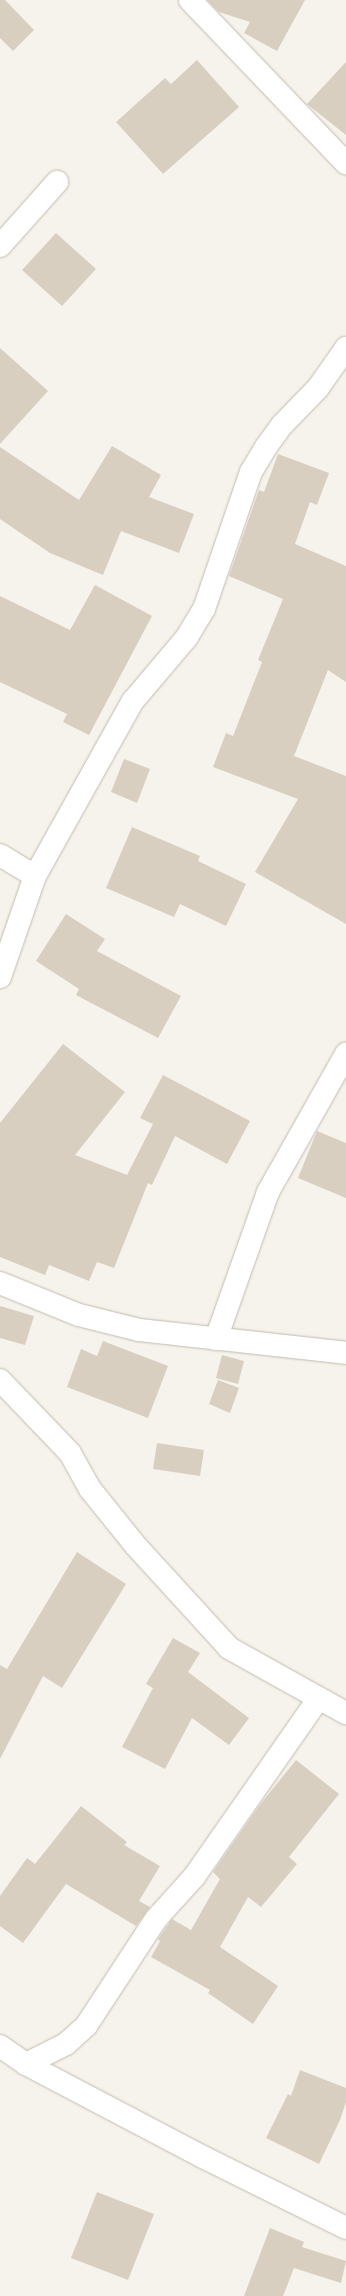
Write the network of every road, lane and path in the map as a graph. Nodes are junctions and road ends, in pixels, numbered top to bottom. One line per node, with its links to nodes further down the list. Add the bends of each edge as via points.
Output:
1 (190, 0): 2 (street)
2 (346, 163)
3 (57, 182): 4 (street)
4 (0, 246)
5 (346, 348): 7 (street, via 318,388 282,425 255,466 204,609 187,637 133,701)
6 (0, 855): 7 (street)
7 (35, 876): 8 (street)
8 (0, 977)
9 (346, 1054): 11 (street, via 268,1192)
10 (0, 1283): 11 (street, via 79,1315 131,1328)
11 (216, 1339): 12 (street)
12 (346, 1354)
13 (0, 1380): 14 (street, via 70,1453 90,1489 136,1546 229,1648)
14 (320, 1698): 15 (street); 17 (street, via 194,1877 156,1918 86,2026 66,2044)
15 (346, 1713)
16 (0, 2046): 17 (street)
17 (26, 2064): 18 (street, via 205,2158)
18 (346, 2228)

